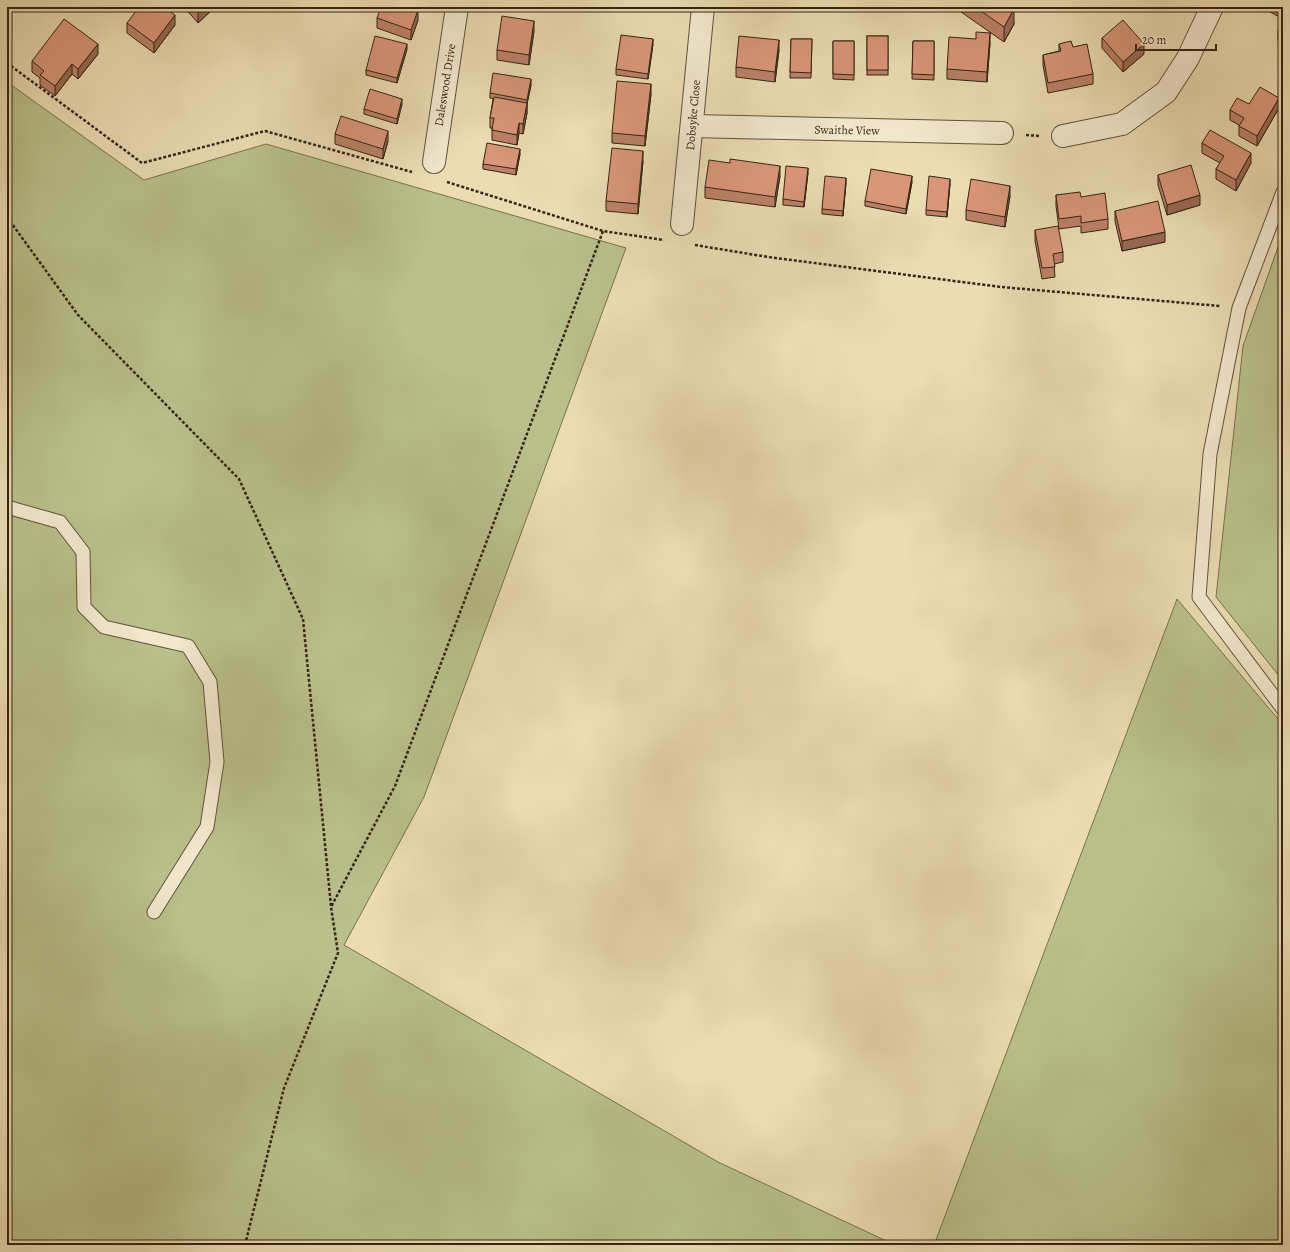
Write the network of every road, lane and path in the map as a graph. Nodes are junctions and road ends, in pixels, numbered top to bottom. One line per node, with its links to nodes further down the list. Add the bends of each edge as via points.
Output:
1 (457, 7): 9 (street, Daleswood Drive)
2 (703, 7): 5 (street, Dobsyke Close)
3 (1212, 7): 8 (street, via 1188,58 1166,92 1122,124)
4 (7, 63): 10 (path, via 142,163 265,131)
5 (692, 126): 6 (street, Swaithe View); 14 (street, Dobsyke Close)
6 (1002, 133)
7 (1025, 135): 8 (path)
8 (1053, 136)
9 (434, 162)
10 (414, 173)
11 (444, 181): 15 (path)
12 (1283, 192): 18 (lane)
13 (7, 217): 21 (path, via 78,315 239,479 303,619)
14 (682, 224)
15 (602, 230): 16 (path); 21 (path, via 395,786)
16 (665, 241)
17 (688, 244): 18 (path, via 1001,287)
18 (1239, 308): 20 (lane, via 1210,454 1200,597)
19 (7, 507): 22 (lane, via 60,522 83,552 84,608 104,627 188,646 210,682 217,762 207,826)
20 (1283, 709)
21 (331, 907): 23 (path, via 338,953 284,1088)
22 (154, 912)
23 (244, 1245)

